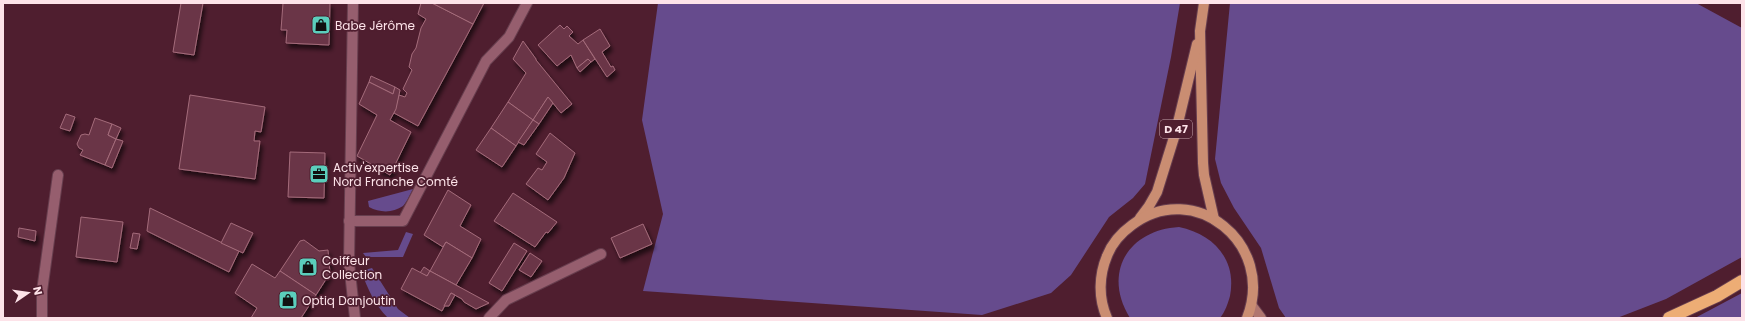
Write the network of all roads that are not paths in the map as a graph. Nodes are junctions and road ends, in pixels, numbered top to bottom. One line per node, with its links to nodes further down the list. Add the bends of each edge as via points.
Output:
1 (353, 3): 7 (street)
2 (527, 3): 7 (street, via 509,37 486,61 403,221)
3 (1204, 3): 4 (main road, D 47)
4 (1200, 31): 6 (main road, D 47, via 1203,163); 8 (main road, D 47, via 1176,131 1157,192)
5 (58, 175): 12 (street, via 42,291)
6 (1214, 219): 8 (main road, via 1175,210 1149,215); 11 (main road, via 1228,229 1248,256 1254,289)
7 (349, 221): 13 (street, via 348,263)
8 (1137, 221): 15 (main road, via 1116,239 1104,263 1100,290)
9 (601, 254): 14 (street, via 506,300)
10 (1742, 282): 18 (highway)
11 (1252, 306): 16 (main road); 17 (main road)
12 (42, 318)
13 (355, 318)
14 (489, 318)
15 (1105, 318)
16 (1247, 318)
17 (1261, 318)
18 (1669, 318)

